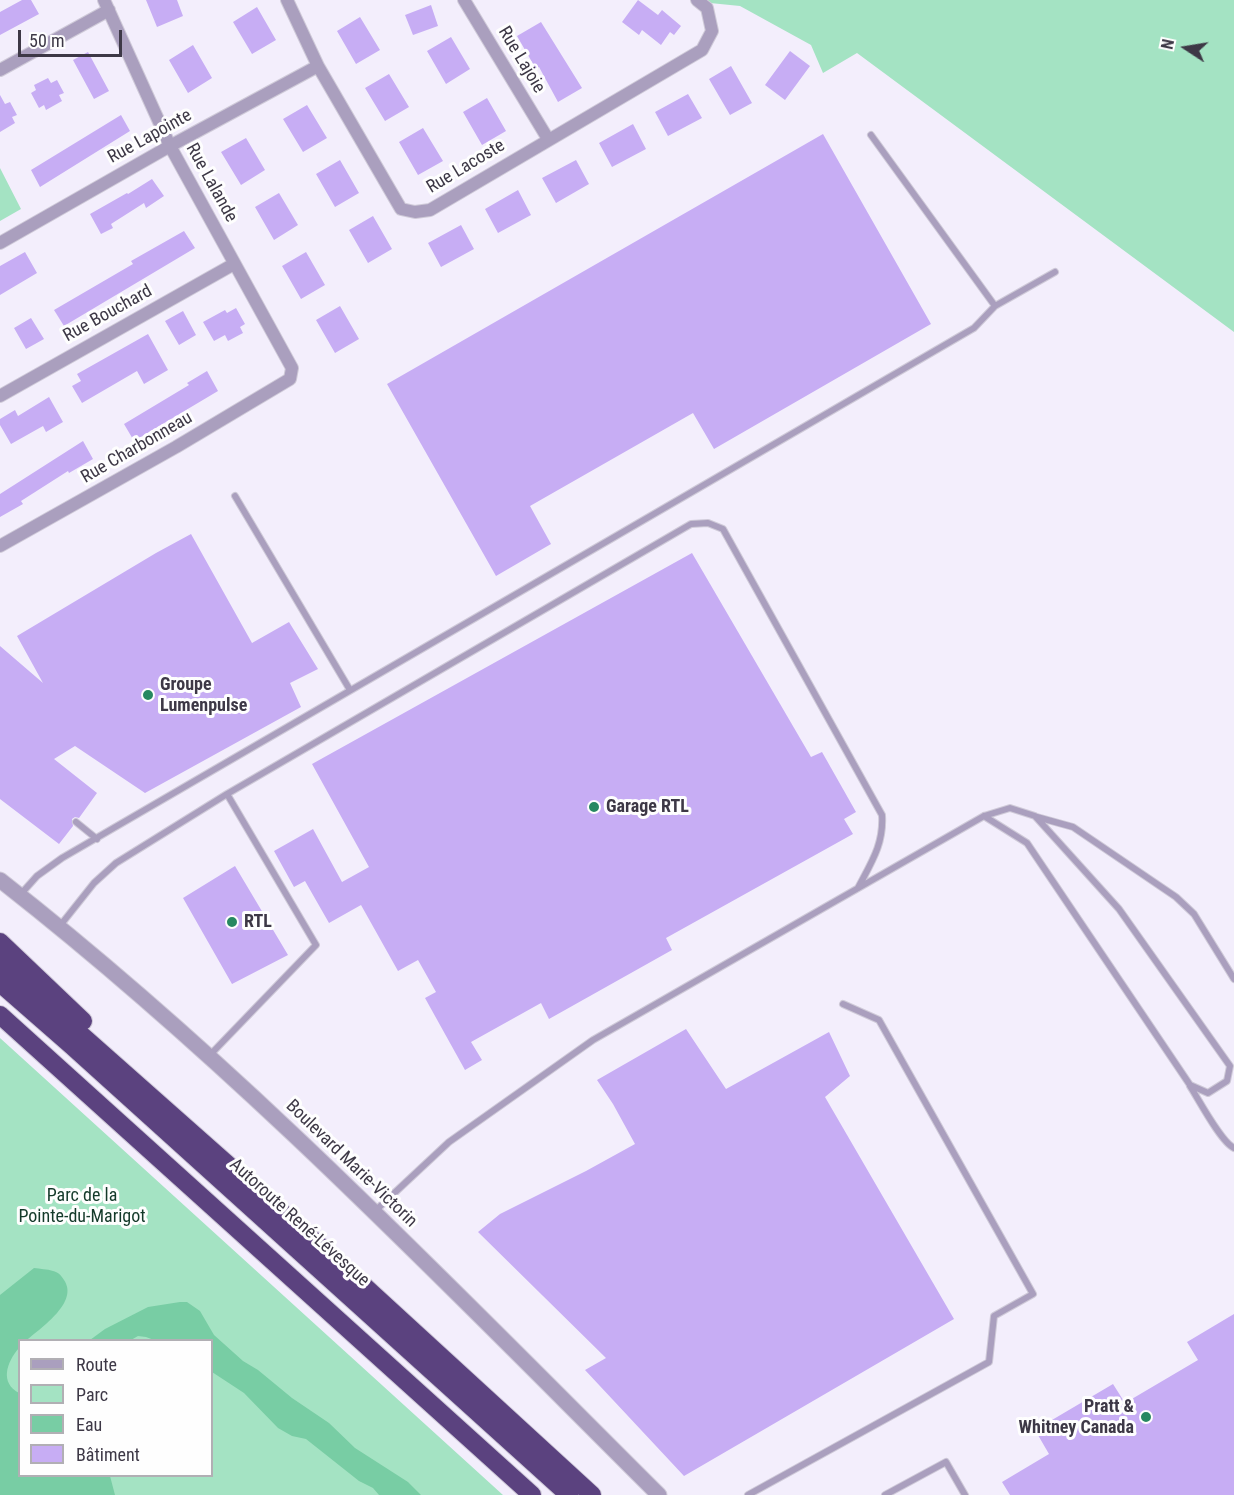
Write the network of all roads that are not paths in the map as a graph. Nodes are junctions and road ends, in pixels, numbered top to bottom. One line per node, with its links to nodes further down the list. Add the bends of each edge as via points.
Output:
1 (287, 0): 5 (street, Rue Lacoste)
2 (464, 0): 8 (street, Rue Lajoie)
3 (697, 0): 8 (street, Rue Lacoste, via 707,8 712,31 702,50)
4 (106, 5): 6 (street); 9 (street, Rue Lalande)
5 (318, 66): 8 (street, Rue Lacoste, via 401,209 430,210); 9 (street, Rue Lapointe)
6 (0, 70)
7 (871, 135): 13 (lane)
8 (548, 140)
9 (170, 146): 10 (street, Rue Lapointe); 11 (street, Rue Lalande)
10 (0, 243)
11 (234, 264): 14 (street, Rue Lalande, via 292,368); 15 (street, Rue Bouchard)
12 (1055, 272): 13 (lane)
13 (995, 306): 18 (lane, via 974,328)
14 (290, 379): 17 (street, Rue Charbonneau)
15 (0, 396)
16 (236, 496): 18 (lane)
17 (0, 546)
18 (350, 690): 23 (lane)
19 (227, 794): 25 (lane, via 691,524 708,523 723,529 882,815 881,843); 27 (lane, via 108,869); 34 (lane, via 316,945)
20 (984, 816): 21 (lane, via 1010,808); 25 (lane); 35 (lane, via 1027,843)
21 (1035, 816): 30 (lane, via 1073,826 1176,897 1194,915); 35 (lane, via 1119,909 1230,1066 1227,1081 1208,1093)
22 (76, 822): 23 (lane)
23 (97, 839): 26 (lane, via 54,863)
24 (0, 880): 26 (street, Boulevard Marie-Victorin)
25 (858, 889): 38 (lane, via 593,1040 449,1142)
26 (20, 895): 27 (street, Boulevard Marie-Victorin)
27 (59, 927): 34 (street, Boulevard Marie-Victorin)
28 (0, 942): 37 (highway)
29 (0, 963): 37 (highway)
30 (1234, 979)
31 (0, 983): 40 (highway, Autoroute René-Lévesque)
32 (843, 1004): 43 (lane, via 879,1020 1033,1294 994,1316 989,1362)
33 (0, 1015): 39 (highway)
34 (208, 1056): 38 (street, Boulevard Marie-Victorin)
35 (1190, 1085): 36 (lane)
36 (1234, 1148)
37 (257, 1190): 41 (highway, Autoroute René-Lévesque)
38 (373, 1212): 42 (street, Boulevard Marie-Victorin)
39 (532, 1495)
40 (569, 1495)
41 (592, 1495)
42 (659, 1495)
43 (748, 1495)
44 (885, 1495): 45 (lane, via 946,1462)
45 (965, 1495)

